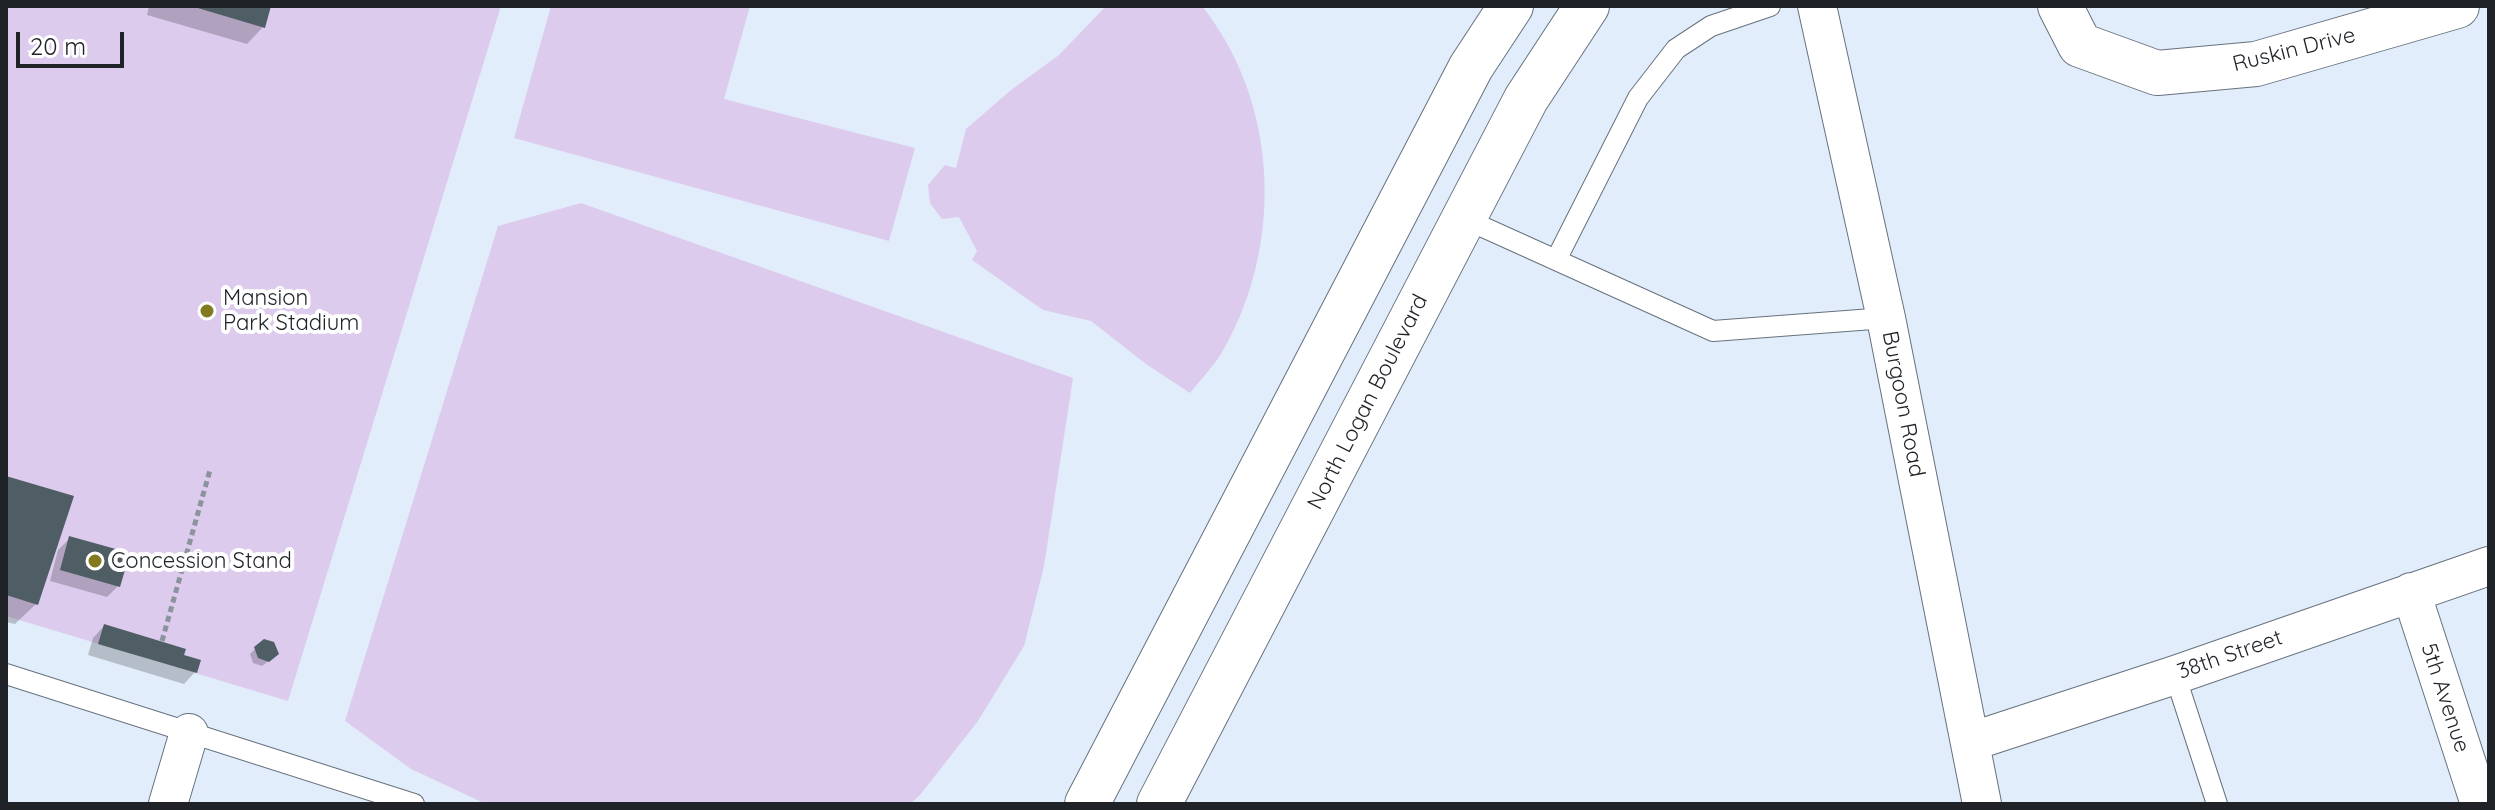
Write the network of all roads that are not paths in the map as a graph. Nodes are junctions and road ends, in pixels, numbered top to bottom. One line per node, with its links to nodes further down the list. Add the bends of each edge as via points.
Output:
1 (1511, 6): 18 (main road, via 1471,67)
2 (1587, 6): 7 (main road, North Logan Boulevard, via 1526,99)
3 (1770, 6): 8 (lane, via 1711,26 1676,49 1638,98)
4 (1817, 6): 9 (street, Burgoon Road)
5 (2060, 6): 6 (main road, Ruskin Drive, via 2080,45 2157,73 2256,64)
6 (2457, 6)
7 (1463, 218): 8 (lane); 19 (main road, North Logan Boulevard)
8 (1556, 260): 9 (lane, via 1713,331)
9 (1886, 318): 15 (street, Burgoon Road)
10 (2489, 566): 11 (street, 38th Street)
11 (2411, 592): 13 (street, 38th Street); 22 (street, 5th Avenue)
12 (6, 674): 14 (lane)
13 (2175, 675): 15 (street, 38th Street); 21 (lane)
14 (189, 733): 16 (street); 17 (lane)
15 (1970, 742): 20 (street, Burgoon Road)
16 (168, 804)
17 (414, 804)
18 (1087, 804)
19 (1159, 804)
20 (1982, 804)
21 (2217, 804)
22 (2480, 804)

